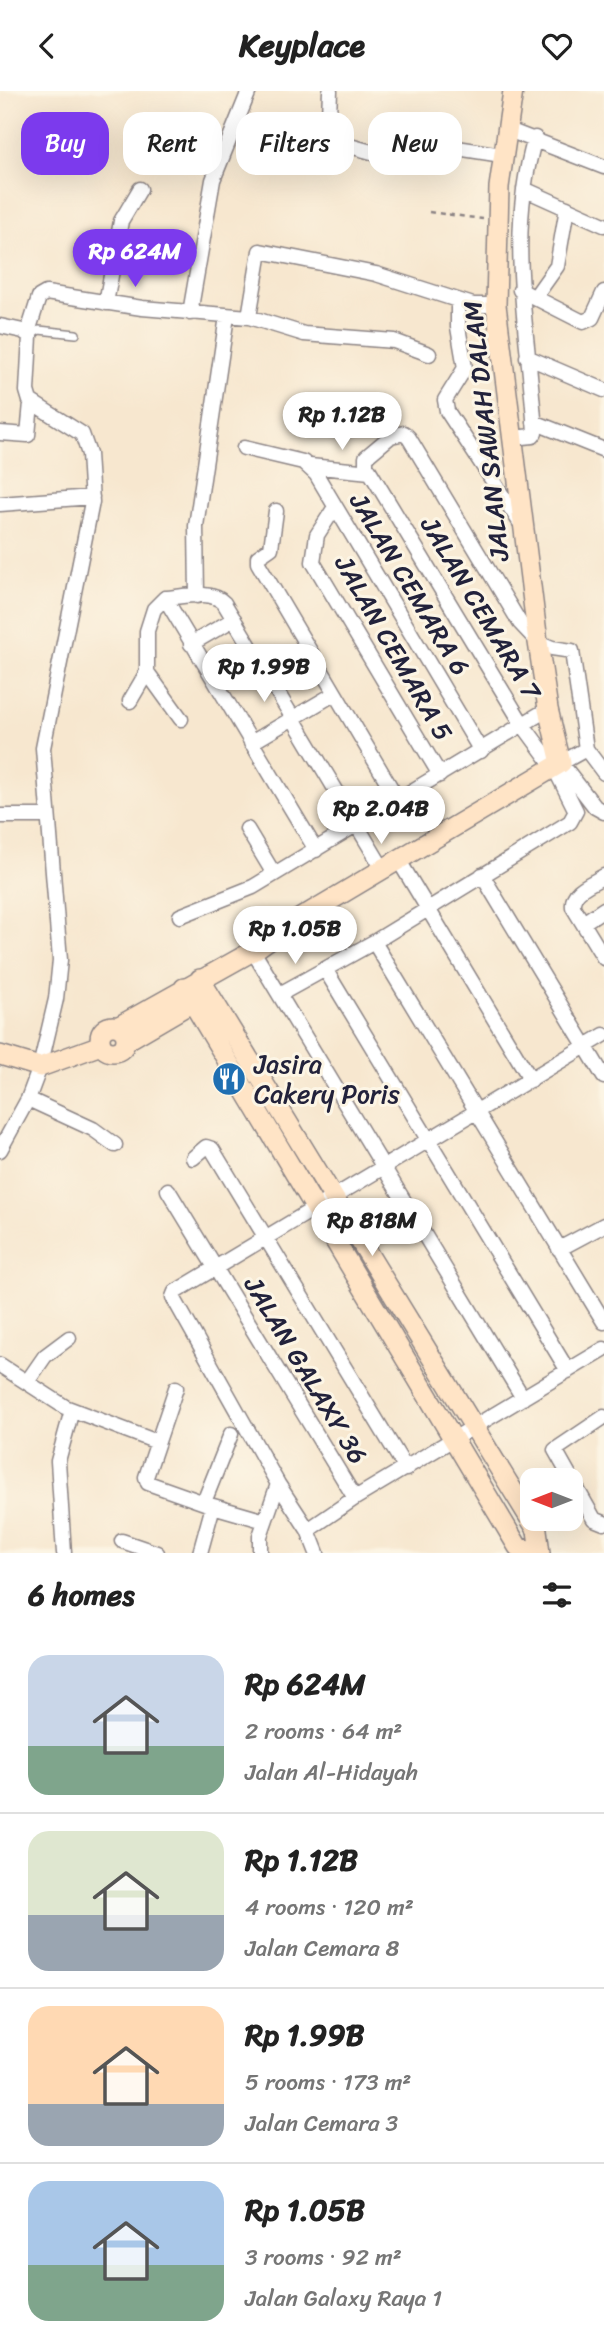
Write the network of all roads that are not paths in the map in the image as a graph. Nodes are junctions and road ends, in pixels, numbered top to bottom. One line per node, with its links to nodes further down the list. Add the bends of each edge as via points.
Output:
1 (249, 91): 20 (street, via 214,180)
2 (330, 91): 7 (street, via 328,141)
3 (513, 91): 4 (street, JALAN SAWAH DALAM)
4 (509, 129): 5 (street); 8 (street, JALAN SAWAH DALAM)
5 (531, 136): 9 (street); 11 (street)
6 (462, 149): 8 (street)
7 (368, 151)
8 (502, 155): 19 (street, JALAN SAWAH DALAM)
9 (604, 167)
10 (140, 189): 18 (street, via 121,221)
11 (524, 189): 12 (street); 14 (street)
12 (567, 208): 13 (street); 16 (street, via 557,266)
13 (604, 225)
14 (520, 290): 16 (street); 27 (street)
15 (604, 292): 16 (street, via 588,321)
16 (535, 297)
17 (458, 300): 19 (street); 22 (street, via 392,278 260,251); 41 (street, via 458,335 465,368 445,400 447,411)
18 (106, 303): 20 (street); 24 (street, via 46,293 39,297)
19 (496, 305): 32 (street, JALAN SAWAH DALAM)
20 (190, 313): 21 (street)
21 (227, 316): 22 (street); 42 (street, via 196,526)
22 (249, 317): 26 (street, via 304,334 394,341)
23 (0, 327): 24 (street)
24 (29, 334): 25 (lane, via 40,330); 29 (street, via 27,391)
25 (76, 334)
26 (429, 354)
27 (527, 357): 28 (street); 30 (street)
28 (604, 390)
29 (32, 403): 31 (street, via 28,435); 37 (street, via 82,434 89,454)
30 (534, 422): 32 (street, via 535,433); 34 (street)
31 (0, 433)
32 (520, 437): 41 (street, JALAN SAWAH DALAM)
33 (244, 448): 35 (street)
34 (604, 450)
35 (310, 466): 36 (street); 39 (street, JALAN CEMARA 6)
36 (370, 472): 46 (street, via 366,457 391,436 406,434 520,623); 53 (street, JALAN CEMARA 7)
37 (92, 497): 38 (street); 62 (street, via 43,748)
38 (0, 504)
39 (335, 507): 55 (street, JALAN CEMARA 6); 58 (street, JALAN CEMARA 5, via 317,535 313,562)
40 (276, 511): 48 (street, via 271,548 258,557 258,563)
41 (521, 524): 46 (street, JALAN SAWAH DALAM)
42 (197, 596): 43 (street); 44 (street, via 219,598)
43 (165, 598): 45 (street); 47 (street, via 154,609 147,631)
44 (234, 619): 45 (street); 51 (street)
45 (191, 644): 54 (street)
46 (545, 645): 50 (street, JALAN SAWAH DALAM); 56 (street, via 569,649 573,655)
47 (147, 672): 49 (street); 52 (street)
48 (334, 694): 51 (street); 59 (street)
49 (130, 701)
50 (548, 709): 53 (street); 56 (street, JALAN SAWAH DALAM)
51 (293, 718): 54 (street); 63 (street)
52 (181, 719)
53 (523, 725): 55 (street); 56 (street, JALAN CEMARA 7)
54 (251, 743): 65 (street)
55 (481, 751): 58 (street)
56 (569, 758): 57 (street); 60 (street, via 595,807); 66 (street); 68 (street, via 574,818)
57 (604, 773)
58 (440, 775): 59 (street)
59 (398, 800): 63 (street)
60 (604, 812)
61 (0, 816): 62 (street)
62 (47, 816): 83 (street, via 60,960)
63 (356, 824): 65 (street); 66 (street)
64 (247, 828): 67 (street)
65 (316, 850): 67 (street)
66 (396, 866): 70 (street); 75 (street)
67 (274, 874): 72 (street, via 218,903)
68 (482, 875): 70 (street); 81 (street)
69 (604, 876): 73 (street, via 572,900)
70 (426, 908): 74 (street); 85 (street)
71 (604, 909): 73 (street)
72 (180, 916)
73 (583, 923): 76 (street)
74 (374, 942): 77 (street); 87 (street)
75 (253, 951): 78 (street, via 223,967); 79 (street)
76 (604, 958)
77 (325, 969): 79 (street); 88 (street)
78 (197, 991): 83 (street, via 122,1034 106,1027 101,1045); 94 (street); 95 (street)
79 (280, 994): 92 (street)
80 (604, 1035): 81 (street)
81 (587, 1046): 84 (street); 85 (street)
82 (0, 1055): 83 (street)
83 (40, 1067): 86 (street)
84 (604, 1077)
85 (531, 1080): 87 (street)
86 (28, 1099): 89 (street, via 93,1129); 90 (street)
87 (478, 1112): 88 (street); 98 (street)
88 (428, 1143): 92 (street); 104 (street)
89 (115, 1145)
90 (0, 1150)
91 (193, 1158): 97 (street, via 206,1147 212,1149)
92 (383, 1170): 94 (street); 107 (street)
93 (168, 1190): 99 (street, JALAN GALAXY 36)
94 (336, 1197): 95 (street); 110 (street)
95 (318, 1207): 97 (street); 112 (street)
96 (604, 1225): 98 (street)
97 (267, 1237): 99 (street); 114 (street)
98 (559, 1249): 100 (street)
99 (216, 1267): 115 (street, via 174,1292 174,1302); 116 (street, JALAN GALAXY 36)
100 (604, 1322)
101 (69, 1338): 105 (street, via 45,1356)
102 (604, 1349): 104 (street)
103 (0, 1365): 105 (street)
104 (568, 1371): 107 (street)
105 (27, 1382): 108 (street)
106 (176, 1388): 113 (street)
107 (523, 1398): 110 (street)
108 (72, 1410): 113 (street); 122 (street, via 58,1461)
109 (602, 1422): 119 (street, via 555,1450 594,1520)
110 (474, 1428): 112 (street); 127 (street, via 537,1530)
111 (230, 1434): 117 (street)
112 (456, 1439): 114 (street); 127 (street, via 519,1547)
113 (157, 1442): 117 (street, via 146,1471 148,1483)
114 (406, 1469): 116 (street)
115 (278, 1484): 118 (street); 120 (street)
116 (355, 1498): 120 (street)
117 (208, 1504): 118 (street); 124 (street)
118 (265, 1521): 125 (street)
119 (604, 1523)
120 (308, 1530): 126 (street)
121 (122, 1541): 123 (street)
122 (64, 1553)
123 (158, 1553)
124 (200, 1553)
125 (260, 1553)
126 (317, 1553)
127 (539, 1553)

